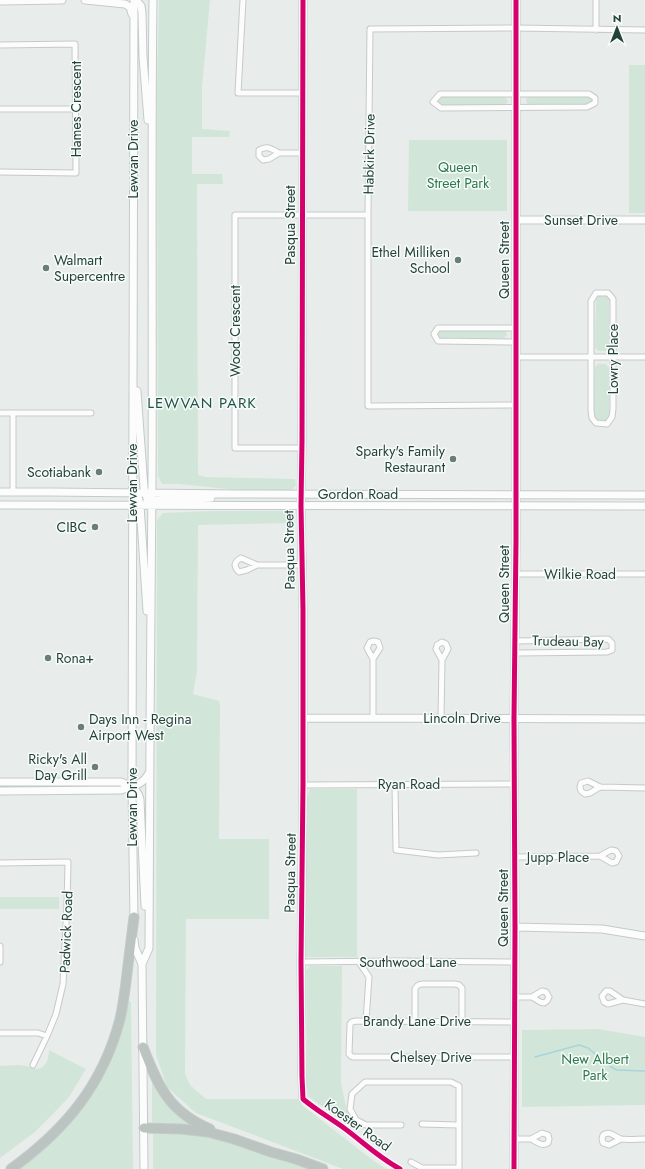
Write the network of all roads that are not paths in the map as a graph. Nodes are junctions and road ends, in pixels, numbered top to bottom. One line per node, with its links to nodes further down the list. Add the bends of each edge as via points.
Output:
1 (62, 0): 9 (main road)
2 (85, 0): 10 (main road, via 125,4 130,7)
3 (135, 0): 10 (main road, Lewvan Drive); 23 (main road, via 141,6 142,13)
4 (152, 0): 23 (main road, Lewvan Drive)
5 (243, 0): 15 (street, via 238,93)
6 (303, 0): 15 (main road, Pasqua Street)
7 (516, 0): 11 (main road, Queen Street)
8 (596, 0): 12 (street)
9 (0, 1)
10 (134, 19): 28 (main road, Lewvan Drive)
11 (516, 28): 12 (street, Habkirk Drive); 16 (main road, Queen Street); 25 (street, Habkirk Drive, via 370,29)
12 (596, 30): 13 (street, Habkirk Drive)
13 (645, 30)
14 (0, 44): 19 (street, Hames Crescent, via 75,44)
15 (302, 93): 21 (main road, Pasqua Street)
16 (517, 94): 17 (main road, Queen Street); 17 (street, via 589,94 595,98 595,103 587,107); 17 (street, via 440,94 433,102 441,108)
17 (517, 107): 26 (main road, Queen Street)
18 (0, 109): 19 (street)
19 (76, 109): 22 (street, Hames Crescent, via 76,173)
20 (279, 153): 21 (street)
21 (302, 153): 24 (main road, Pasqua Street)
22 (0, 172)
23 (153, 176): 43 (main road, Lewvan Drive)
24 (302, 215): 25 (street); 39 (main road, Pasqua Street); 39 (street, Wood Crescent, via 235,215 235,448)
25 (368, 215): 35 (street, Habkirk Drive, via 368,406)
26 (516, 220): 27 (main road, Sunset Drive); 29 (main road, Queen Street)
27 (645, 220)
28 (133, 324): 42 (main road, Lewvan Drive); 43 (main road, via 143,481)
29 (516, 328): 30 (main road, Queen Street); 30 (street, via 438,328 434,334 438,341)
30 (516, 342): 31 (main road, Queen Street)
31 (516, 357): 32 (street); 35 (main road, Queen Street)
32 (592, 357): 33 (street); 33 (street, Lowry Place, via 591,301 596,293 608,293 613,299); 33 (street, Lowry Place, via 592,418 596,423 607,424 612,417)
33 (614, 357): 34 (street)
34 (645, 357)
35 (515, 405): 46 (main road, Queen Street)
36 (0, 413): 37 (street)
37 (13, 413): 38 (street); 41 (street)
38 (91, 413)
39 (302, 448): 45 (main road, Pasqua Street)
40 (0, 492): 41 (main road, Gordon Road)
41 (12, 492): 42 (main road, Gordon Road)
42 (132, 493): 43 (main road, Gordon Road); 49 (main road, via 137,494); 51 (main road, Lewvan Drive)
43 (148, 493): 44 (main road, Gordon Road); 48 (main road)
44 (237, 494): 45 (main road, Gordon Road); 48 (main road, via 228,497)
45 (301, 494): 46 (main road, Gordon Road); 52 (main road, Pasqua Street)
46 (516, 495): 47 (main road, Gordon Road); 53 (main road, Queen Street)
47 (645, 495)
48 (151, 502): 49 (main road, Gordon Road); 52 (main road, Gordon Road); 63 (main road, Lewvan Drive)
49 (140, 503): 51 (main road, Gordon Road); 63 (main road)
50 (0, 505): 51 (main road, Gordon Road)
51 (132, 505): 69 (main road, Lewvan Drive)
52 (301, 506): 53 (main road, Gordon Road); 56 (main road, Pasqua Street)
53 (516, 506): 54 (main road, Gordon Road); 57 (main road, Queen Street)
54 (645, 506)
55 (257, 565): 56 (street)
56 (302, 565): 64 (main road, Pasqua Street)
57 (516, 574): 58 (street, Wilkie Road); 59 (main road, Queen Street)
58 (645, 574)
59 (516, 641): 60 (main road, Queen Street); 60 (street, Trudeau Bay, via 608,639 612,643 612,650)
60 (516, 654): 67 (main road, Queen Street)
61 (373, 659): 65 (street)
62 (442, 660): 66 (street)
63 (151, 683): 70 (main road, Lewvan Drive)
64 (303, 718): 65 (main road, Lincoln Drive); 75 (main road, Pasqua Street)
65 (373, 718): 66 (main road, Lincoln Drive)
66 (441, 718): 67 (main road, Lincoln Drive)
67 (514, 718): 68 (main road, Lincoln Drive); 74 (main road, Queen Street)
68 (645, 719)
69 (132, 726): 72 (main road, via 129,773 125,778); 76 (main road, Lewvan Drive)
70 (149, 773): 76 (main road, via 146,779); 88 (main road, Lewvan Drive)
71 (0, 782): 72 (main road)
72 (109, 782): 76 (main road, via 121,782)
73 (395, 784): 74 (street, Ryan Road); 75 (street, Ryan Road); 80 (street, via 396,850 438,855)
74 (515, 784): 82 (main road, Queen Street)
75 (303, 785): 90 (main road, Pasqua Street)
76 (132, 786): 79 (main road, via 121,790); 84 (main road, Lewvan Drive); 88 (main road, via 139,794 140,800)
77 (600, 787): 78 (street)
78 (645, 788)
79 (0, 791)
80 (476, 853)
81 (600, 856): 82 (street, Jupp Place)
82 (515, 857): 85 (main road, Queen Street)
83 (0, 863): 103 (street, Padwick Road, via 68,862 63,984 56,1014)
84 (134, 917): 93 (main road, Lewvan Drive, via 134,948); 122 (highway, via 122,1010 103,1065 90,1089 68,1119 41,1146)
85 (515, 927): 86 (main road, via 602,929); 92 (main road, Queen Street)
86 (645, 936)
87 (0, 946): 89 (street)
88 (149, 948): 93 (main road, Lewvan Drive)
89 (0, 962)
90 (301, 962): 91 (street, Southwood Lane); 108 (main road, Pasqua Street)
91 (359, 962): 92 (street, Southwood Lane); 98 (street, via 369,977)
92 (515, 962): 95 (main road, Queen Street)
93 (142, 964): 104 (main road, Lewvan Drive)
94 (532, 997): 95 (street)
95 (515, 998): 101 (main road, Queen Street)
96 (623, 1000): 97 (street)
97 (645, 1004)
98 (366, 1021): 99 (street, Brandy Lane Drive); 105 (street, Brandy Lane Drive, via 350,1024)
99 (415, 1021): 100 (street, Brandy Lane Drive); 100 (street, via 415,989 419,984 459,985 462,988)
100 (462, 1021): 101 (street, Brandy Lane Drive)
101 (515, 1022): 106 (main road, Queen Street)
102 (0, 1033): 103 (street)
103 (47, 1036): 107 (street, Padwick Road)
104 (143, 1047): 113 (main road, Lewvan Drive); 119 (highway, via 158,1083 176,1109 207,1128)
105 (349, 1054): 106 (street, Chelsey Drive)
106 (515, 1058): 115 (main road, Queen Street)
107 (33, 1065)
108 (303, 1099): 114 (street, Koester Road)
109 (356, 1120): 111 (street, via 366,1125); 112 (street, via 350,1109 352,1094 365,1082 451,1082 459,1086); 114 (street)
110 (422, 1124): 112 (street)
111 (402, 1125)
112 (459, 1125): 121 (street)
113 (144, 1128): 119 (highway, via 208,1132); 123 (main road, Lewvan Drive)
114 (345, 1128): 125 (street, Koester Road, via 385,1161)
115 (514, 1139): 116 (street); 126 (main road, Queen Street)
116 (531, 1139)
117 (621, 1139): 118 (street)
118 (645, 1139)
119 (271, 1152): 124 (highway)
120 (411, 1162): 121 (street, via 422,1168)
121 (459, 1168)
122 (11, 1169)
123 (144, 1169)
124 (323, 1169)
125 (400, 1169)
126 (514, 1169)

